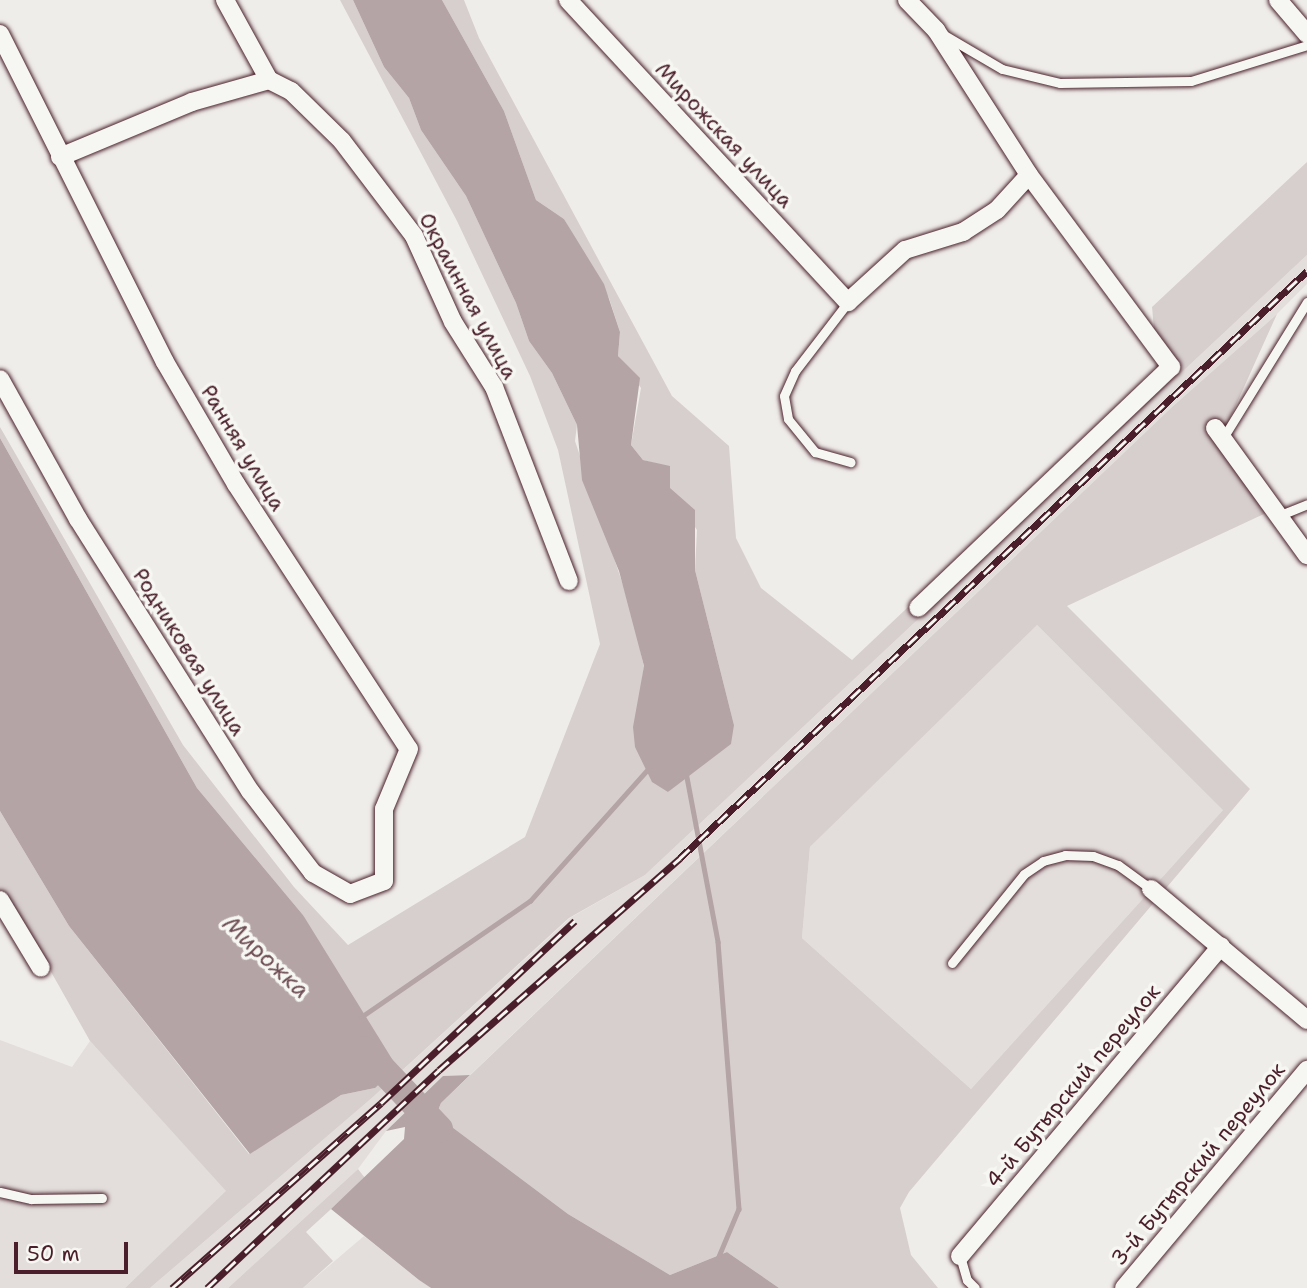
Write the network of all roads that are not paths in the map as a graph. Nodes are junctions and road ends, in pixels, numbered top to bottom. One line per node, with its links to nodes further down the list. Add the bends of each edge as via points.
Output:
1 (225, 0): 9 (street, Окраинная улица)
2 (568, 0): 12 (street, Мирожская улица)
3 (906, 0): 5 (street)
4 (1278, 0): 7 (street)
5 (936, 30): 8 (lane, via 1002,69 1060,83 1191,81); 11 (street)
6 (0, 34): 10 (street, Ранняя улица)
7 (1307, 34)
8 (1307, 44)
9 (269, 80): 10 (street, via 191,102); 20 (street, Окраинная улица, via 291,91 342,141 414,236 453,322 494,387)
10 (60, 157): 22 (street, Ранняя улица, via 165,362 236,484 409,749 384,809)
11 (1029, 175): 12 (street, via 996,210 963,232 905,250); 21 (street, via 1171,367)
12 (848, 302): 16 (lane, via 795,371 784,396 788,419 815,452)
13 (1307, 302): 15 (lane)
14 (0, 379): 22 (street, Родниковая улица, via 78,519 250,791 313,873 351,894)
15 (1219, 433): 18 (street)
16 (851, 462)
17 (1307, 504): 18 (lane)
18 (1281, 515): 19 (street)
19 (1307, 555)
20 (569, 581)
21 (918, 608)
22 (384, 881)
23 (1151, 890): 25 (street); 26 (lane, via 1118,865 1093,856 1065,855 1043,861 1024,874)
24 (0, 900): 27 (street)
25 (1221, 946): 28 (street); 32 (street, 4-й Бутырский переулок)
26 (952, 963)
27 (41, 968)
28 (1307, 1020)
29 (1307, 1070): 34 (street, 3-й Бутырский переулок)
30 (0, 1192): 31 (lane, via 31,1199)
31 (102, 1198)
32 (960, 1256): 33 (lane, via 967,1280)
33 (975, 1288)
34 (1124, 1288)

